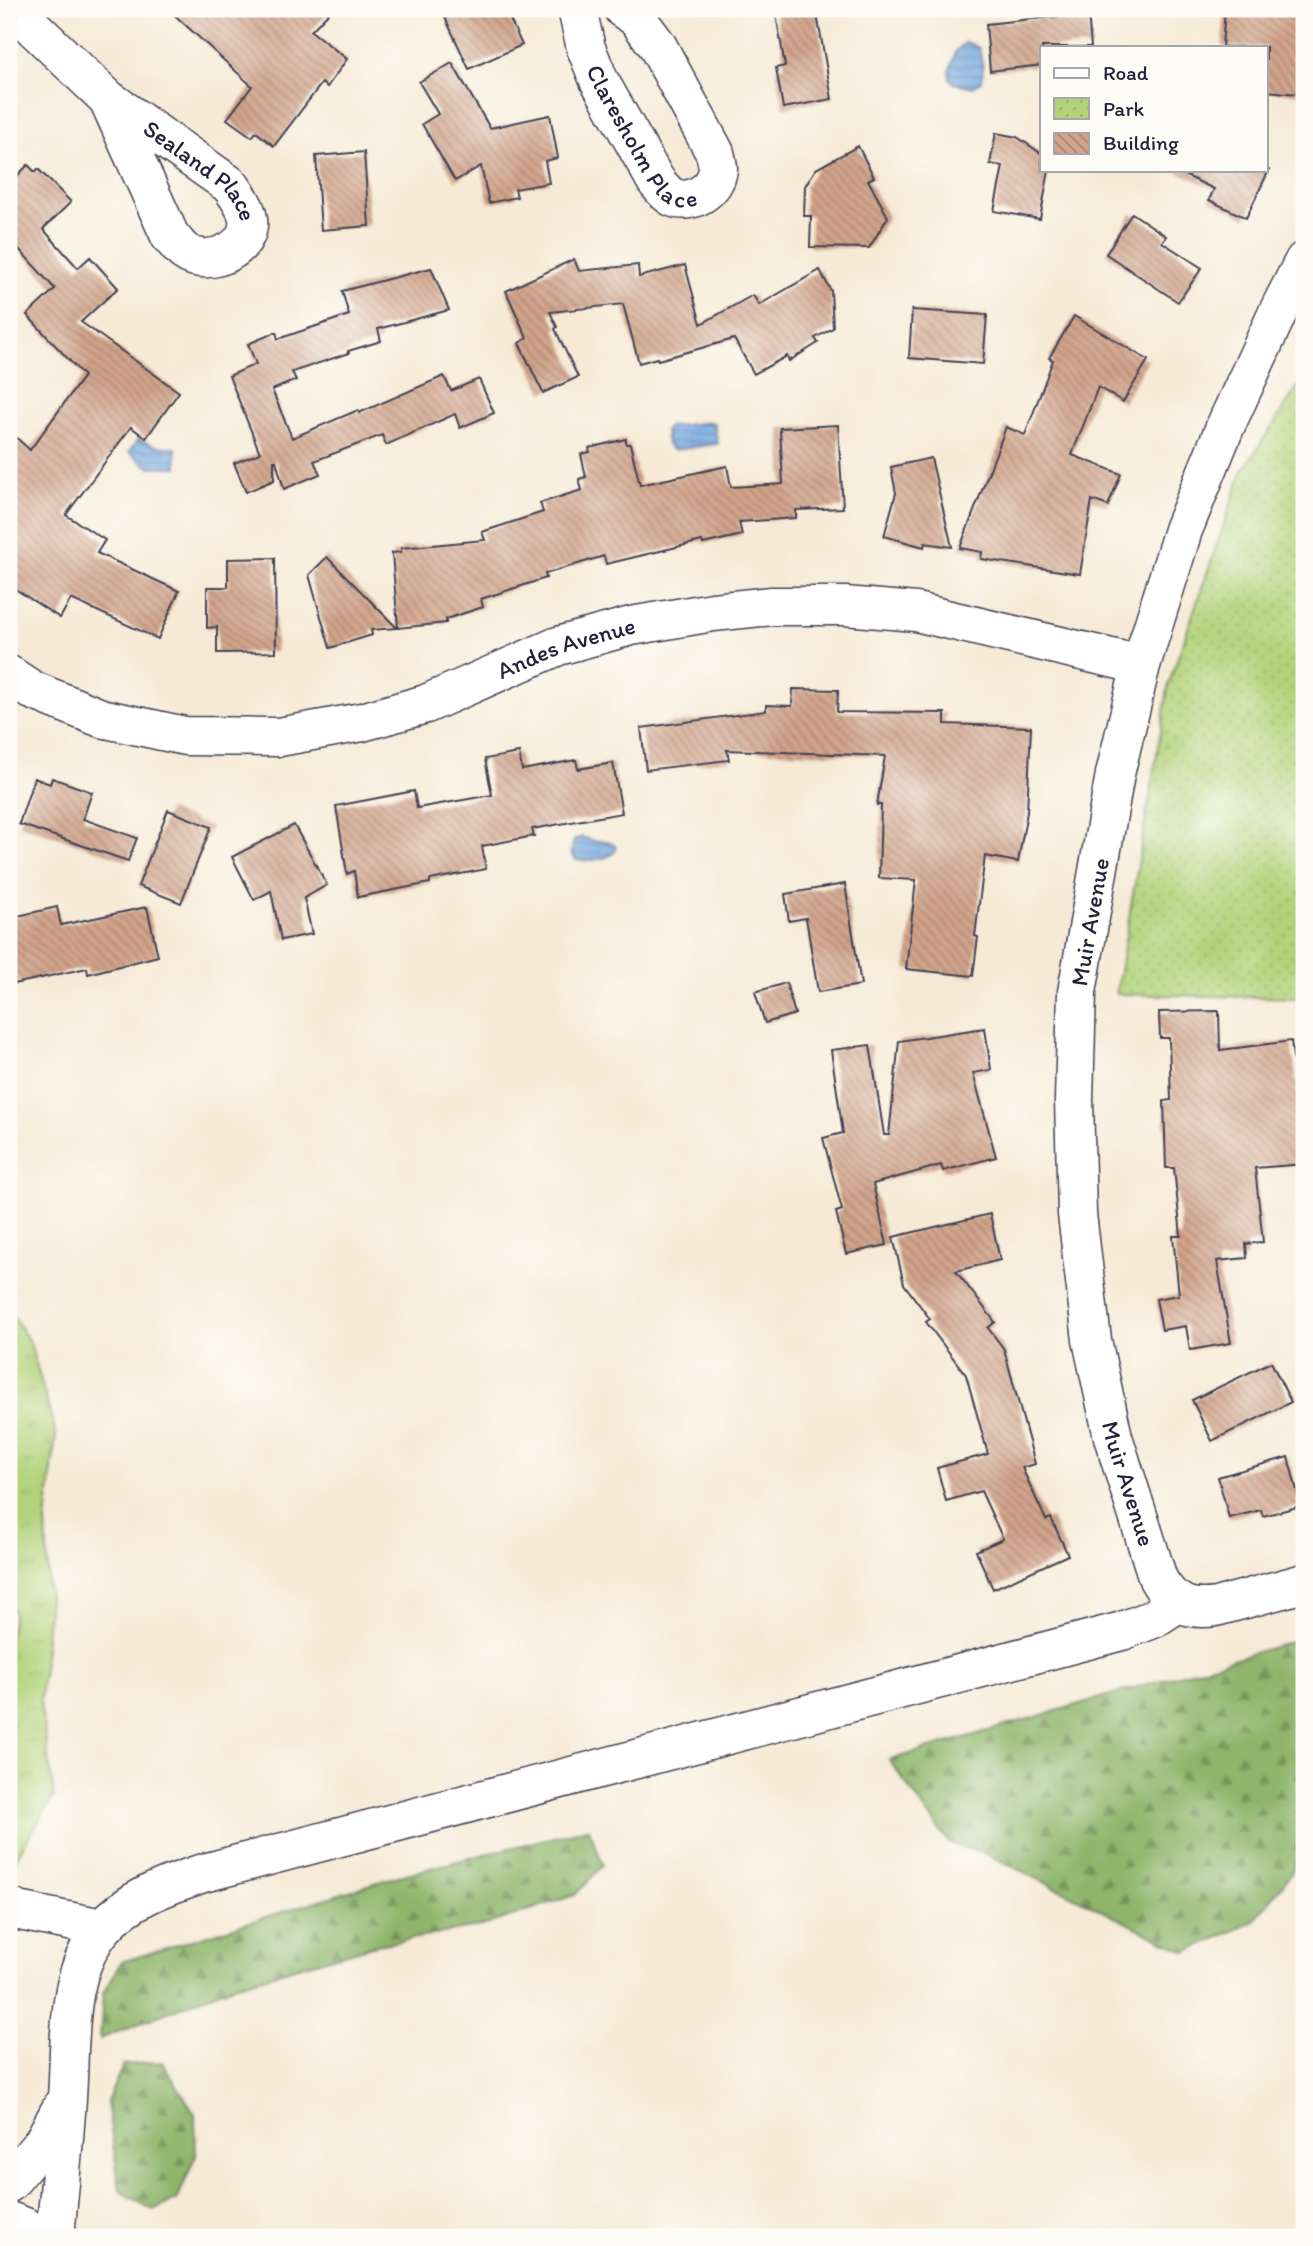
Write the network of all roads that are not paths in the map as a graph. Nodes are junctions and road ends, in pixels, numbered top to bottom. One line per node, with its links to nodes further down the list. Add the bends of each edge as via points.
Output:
1 (14, 9): 4 (street)
2 (578, 9): 3 (street, Claresholm Place, via 598,80 656,181 674,198 688,200 713,184 718,168 715,153 657,45 637,18)
3 (623, 9)
4 (108, 99)
5 (1304, 261): 6 (street, Muir Avenue, via 1230,415 1183,530)
6 (1141, 665): 7 (street, Andes Avenue, via 916,612 772,606 631,626 558,646 426,704 362,722 279,737 185,736 101,718 32,690); 9 (street, Muir Avenue, via 1115,774 1077,992 1077,1214 1092,1340 1114,1437 1158,1579)
7 (9, 675)
8 (1304, 1583): 9 (street, via 1216,1607 1202,1609)
9 (1178, 1602): 11 (street, via 1153,1619 1122,1631 200,1874 141,1898)
10 (9, 1907): 11 (street)
11 (103, 1928): 12 (street, via 76,1981)
12 (68, 2097): 13 (street, via 43,2141); 16 (street)
13 (9, 2183)
14 (9, 2221): 15 (street)
15 (40, 2237)
16 (55, 2237)

